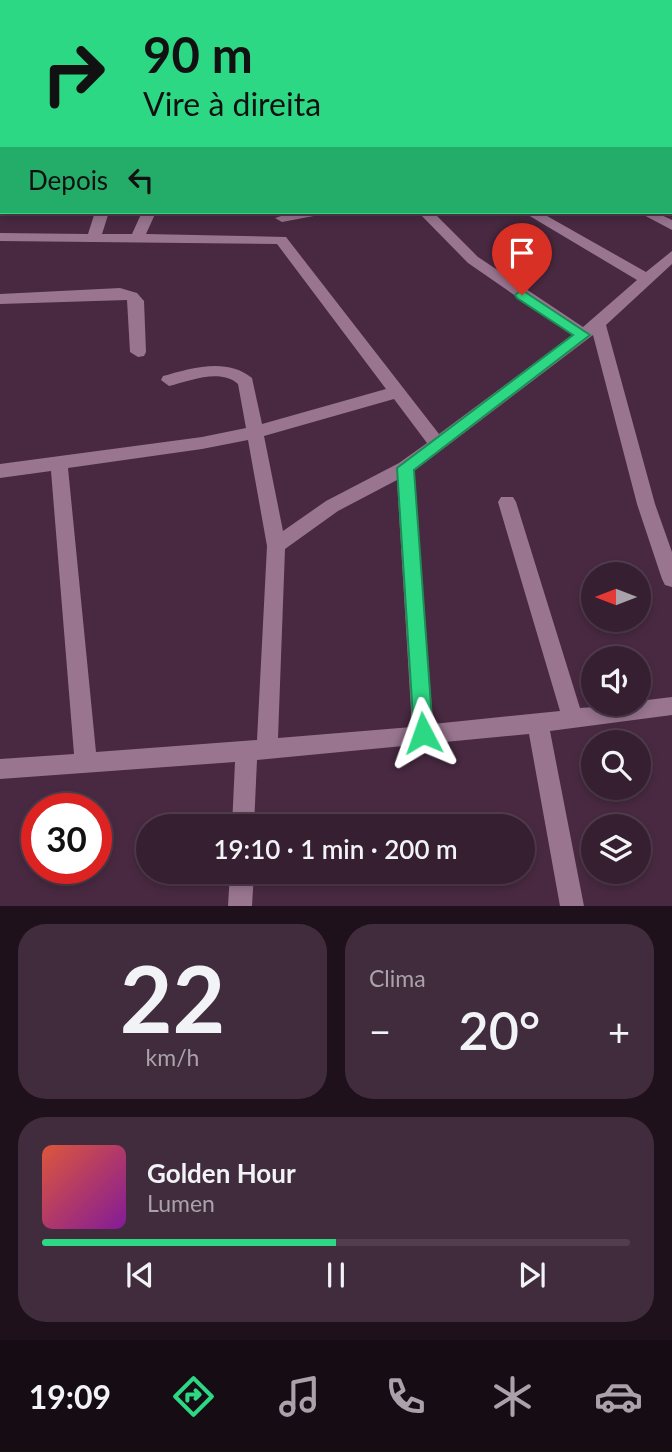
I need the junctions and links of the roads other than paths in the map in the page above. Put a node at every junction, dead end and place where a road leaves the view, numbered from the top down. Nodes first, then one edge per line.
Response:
1 (101, 214) edge
2 (148, 214) edge
3 (427, 214) edge
4 (541, 214) edge
5 (649, 214) edge
6 (281, 215) edge
7 (672, 226) edge
8 (94, 236) junction
9 (0, 237) edge
10 (138, 237) junction
11 (281, 240) junction
12 (672, 257) edge
13 (647, 279) junction
14 (0, 299) edge
15 (598, 324) junction
16 (583, 335) junction
17 (138, 352) dead end
18 (169, 380) dead end
19 (396, 392) junction
20 (256, 432) junction
21 (436, 442) junction
22 (59, 464) junction
23 (405, 468) junction
24 (0, 471) edge
25 (508, 502) dead end
26 (276, 546) junction
27 (672, 579) edge
28 (672, 706) edge
29 (573, 720) junction
30 (538, 723) junction
31 (423, 733) junction
32 (257, 751) junction
33 (86, 763) junction
34 (0, 769) edge
35 (245, 814) edge
36 (241, 884) edge
37 (240, 906) edge
38 (572, 906) edge

1 - 8 street
2 - 10 street
3 - 16 street
4 - 13 street
5 - 7 street
6 - 11 street
8 - 9 street
8 - 10 street
10 - 11 street
11 - 19 street
12 - 13 street
13 - 15 street
14 - 17 street
15 - 16 street
15 - 27 street
16 - 21 street
18 - 20 street
19 - 20 street
19 - 21 street
20 - 22 street
20 - 26 street
21 - 23 street
22 - 24 street
22 - 33 street
23 - 26 street
23 - 31 street
25 - 29 street
26 - 32 street
28 - 29 street
29 - 30 street
30 - 31 street
30 - 38 street
31 - 32 street
32 - 33 street
32 - 35 street
33 - 34 street
36 - 37 street

